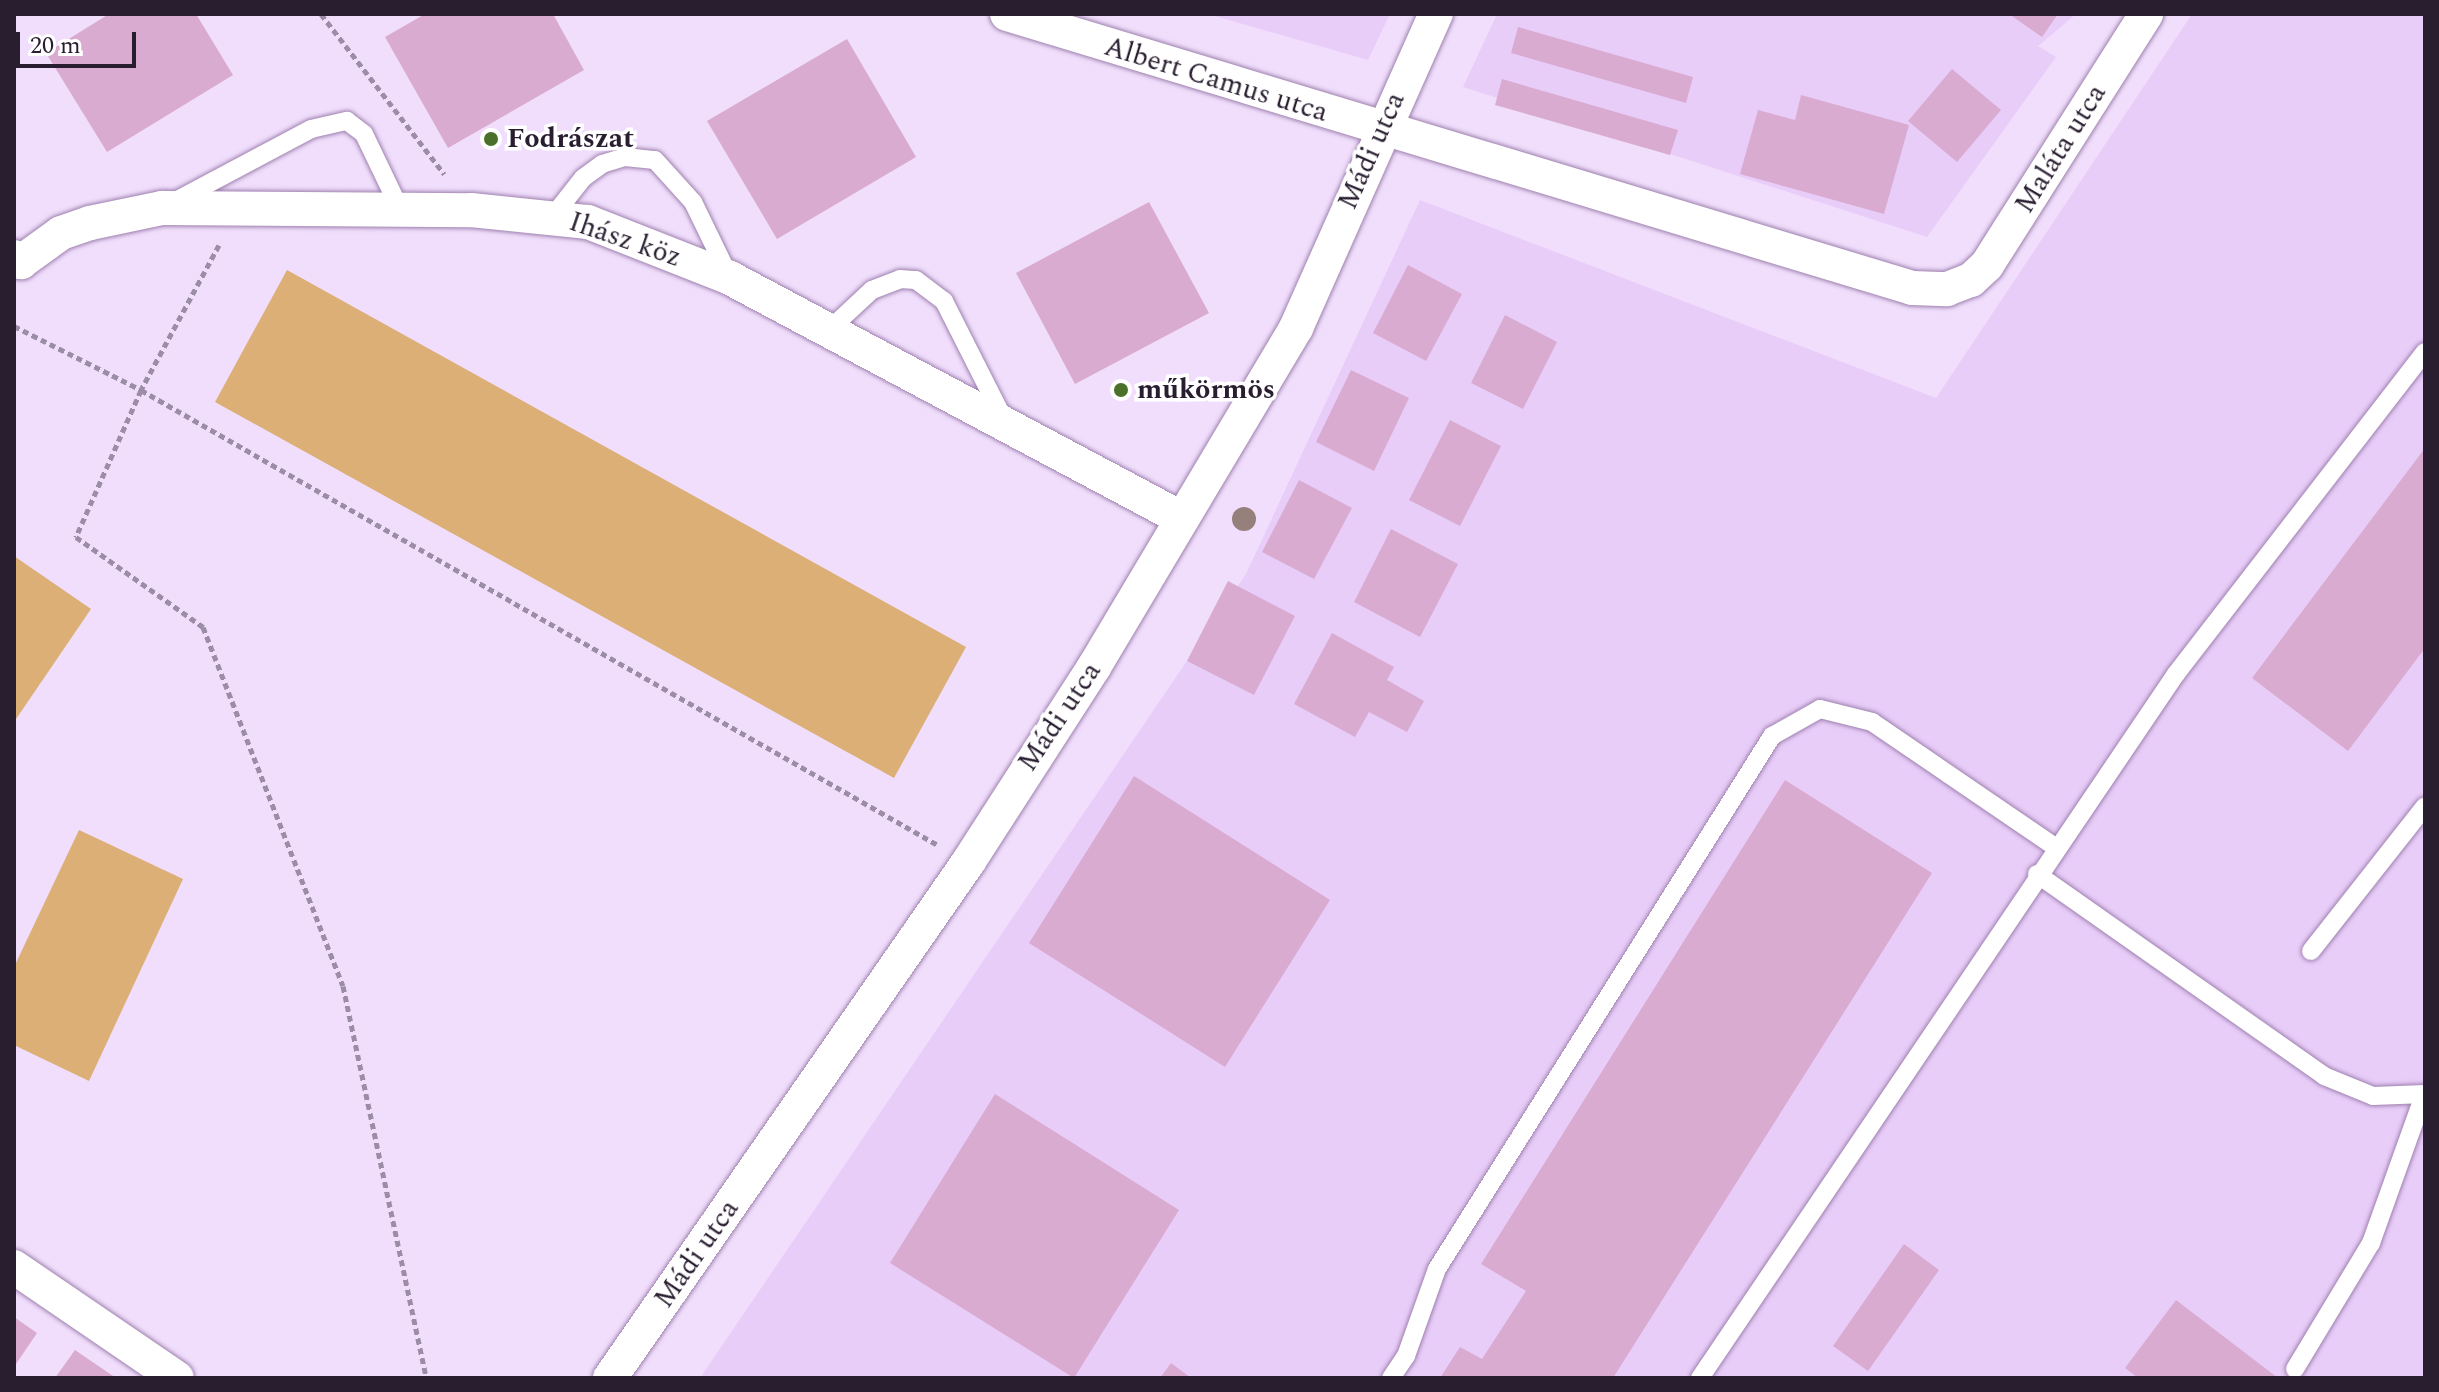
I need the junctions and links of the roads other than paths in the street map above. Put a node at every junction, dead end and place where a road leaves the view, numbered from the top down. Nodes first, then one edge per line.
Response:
1 (1007, 14) edge
2 (1436, 14) edge
3 (2146, 14) edge
4 (1380, 131) junction
5 (162, 208) junction
6 (400, 209) junction
7 (553, 216) junction
8 (16, 264) edge
9 (730, 278) junction
10 (1971, 280) joint
11 (830, 329) junction
12 (2425, 352) edge
13 (1007, 426) junction
14 (1181, 518) junction
15 (2425, 806) edge
16 (2055, 847) junction
17 (2037, 874) junction
18 (2311, 951) dead end
19 (2424, 1094) edge
20 (14, 1267) edge
21 (2295, 1369) dead end
22 (177, 1378) edge
23 (610, 1378) edge
24 (1391, 1378) edge
25 (1700, 1378) edge

1 - 4 street, Albert Camus utca
2 - 4 street, Mádi utca
3 - 10 street, Maláta utca
4 - 10 street, Albert Camus utca
4 - 14 street, Mádi utca
5 - 6 street, Ihász köz
5 - 6 lane
5 - 8 street, Ihász köz
6 - 7 street, Ihász köz
7 - 9 street, Ihász köz
7 - 9 lane
9 - 11 street, Ihász köz
11 - 13 street, Ihász köz
11 - 13 lane
12 - 16 lane
13 - 14 street, Ihász köz
14 - 23 street, Mádi utca
15 - 18 lane
16 - 17 lane
16 - 24 lane
17 - 19 lane
17 - 25 lane
19 - 21 lane
20 - 22 street

